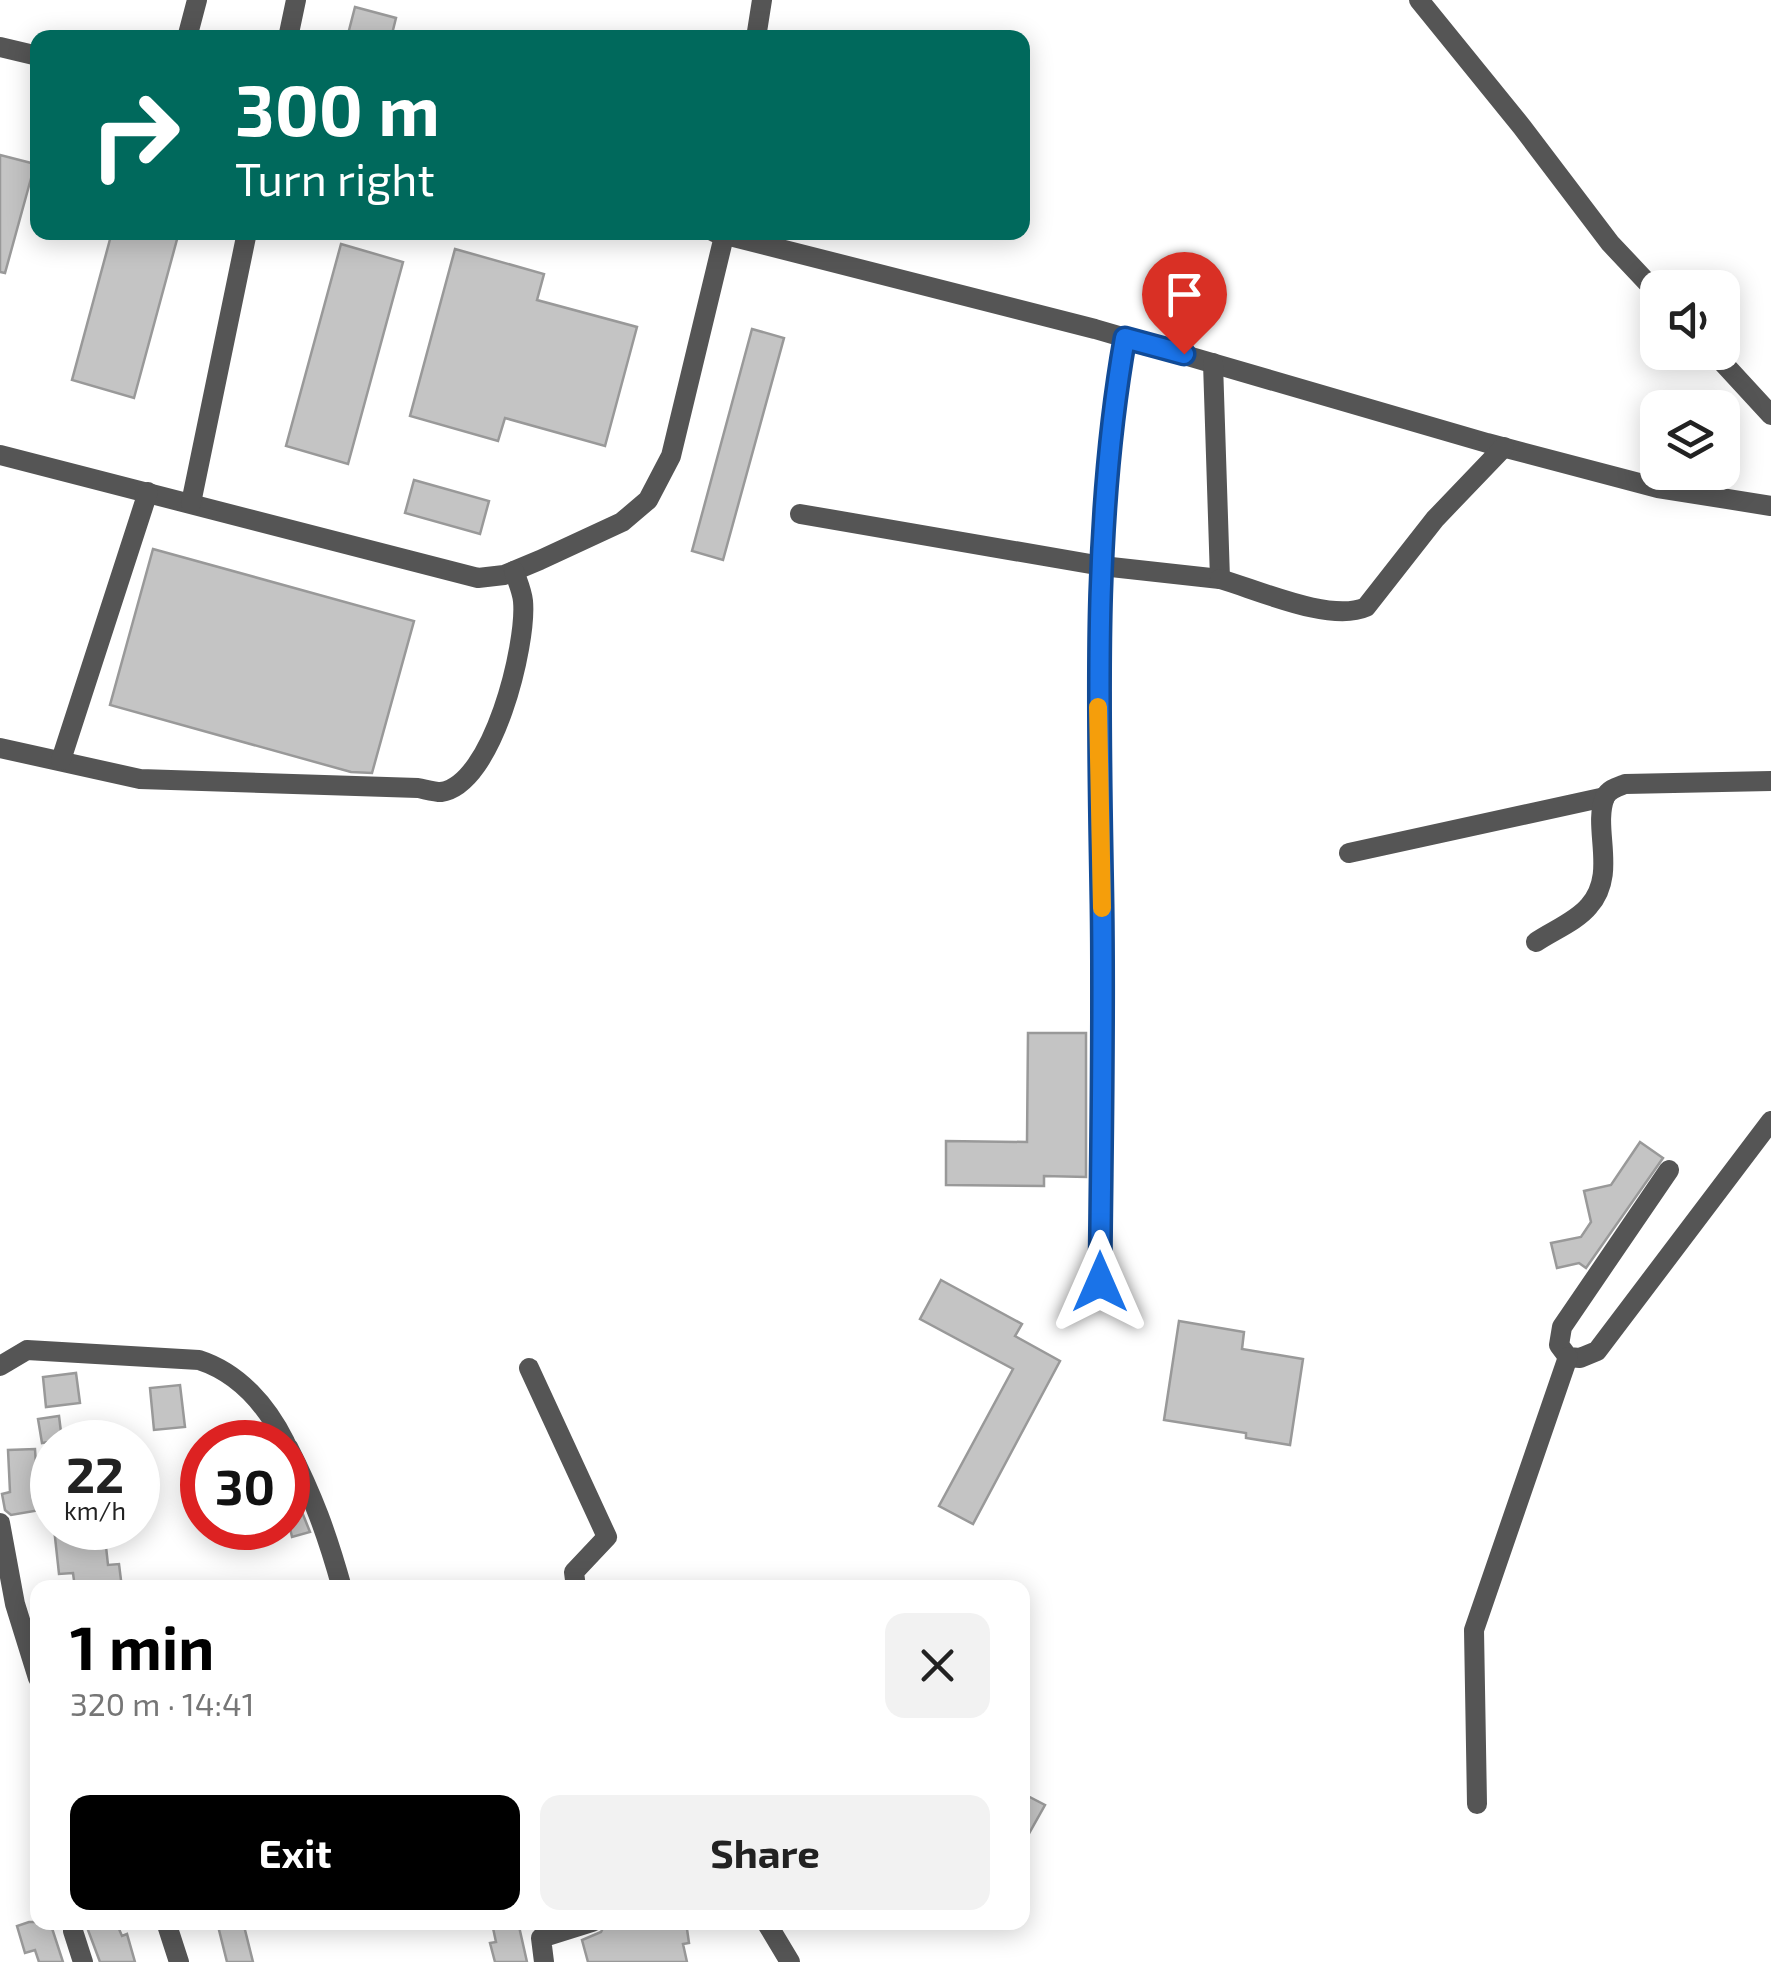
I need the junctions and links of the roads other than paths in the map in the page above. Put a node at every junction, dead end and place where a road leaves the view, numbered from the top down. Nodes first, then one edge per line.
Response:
1 (197, 0) edge
2 (296, 0) edge
3 (762, 0) edge
4 (1419, 0) edge
5 (190, 30) edge
6 (290, 30) edge
7 (757, 30) edge
8 (0, 46) edge
9 (30, 54) edge
10 (245, 240) edge
11 (720, 240) edge
12 (744, 240) edge
13 (1640, 275) edge
14 (1125, 338) junction
15 (1213, 363) junction
16 (1730, 370) edge
17 (1771, 415) edge
18 (1504, 447) junction
19 (0, 455) edge
20 (148, 492) junction
21 (191, 503) junction
22 (1771, 506) edge
23 (800, 514) dead end
24 (1102, 566) junction
25 (514, 570) junction
26 (1220, 579) junction
27 (0, 748) edge
28 (62, 760) junction
29 (1771, 782) edge
30 (1605, 798) junction
31 (1349, 853) dead end
32 (1536, 942) dead end
33 (1771, 1121) edge
34 (1669, 1170) dead end
35 (1100, 1282) dead end
36 (1568, 1357) junction
37 (3, 1360) edge
38 (529, 1368) dead end
39 (275, 1420) edge
40 (310, 1489) edge
41 (0, 1522) edge
42 (340, 1580) edge
43 (575, 1580) edge
44 (30, 1652) edge
45 (1476, 1804) dead end
46 (169, 1930) edge
47 (567, 1930) edge
48 (771, 1930) edge
49 (74, 1931) dead end
50 (83, 1962) edge
51 (179, 1962) edge
52 (544, 1962) edge
53 (790, 1962) edge

1 - 5 street
2 - 6 street
3 - 7 street
4 - 13 street
8 - 9 street
10 - 21 street
11 - 25 street
12 - 14 street
14 - 15 street
14 - 24 street
15 - 18 street
15 - 26 street
16 - 17 street
18 - 22 street
18 - 26 street
19 - 20 street
20 - 21 street
20 - 28 street
21 - 25 street
23 - 24 street
24 - 26 street
24 - 35 street
25 - 28 street
27 - 28 street
29 - 30 street
30 - 31 street
30 - 32 street
33 - 36 street
34 - 36 street
36 - 45 street
37 - 39 street
38 - 43 street
40 - 42 street
41 - 44 street
46 - 51 street
47 - 52 street
48 - 53 street
49 - 50 street

